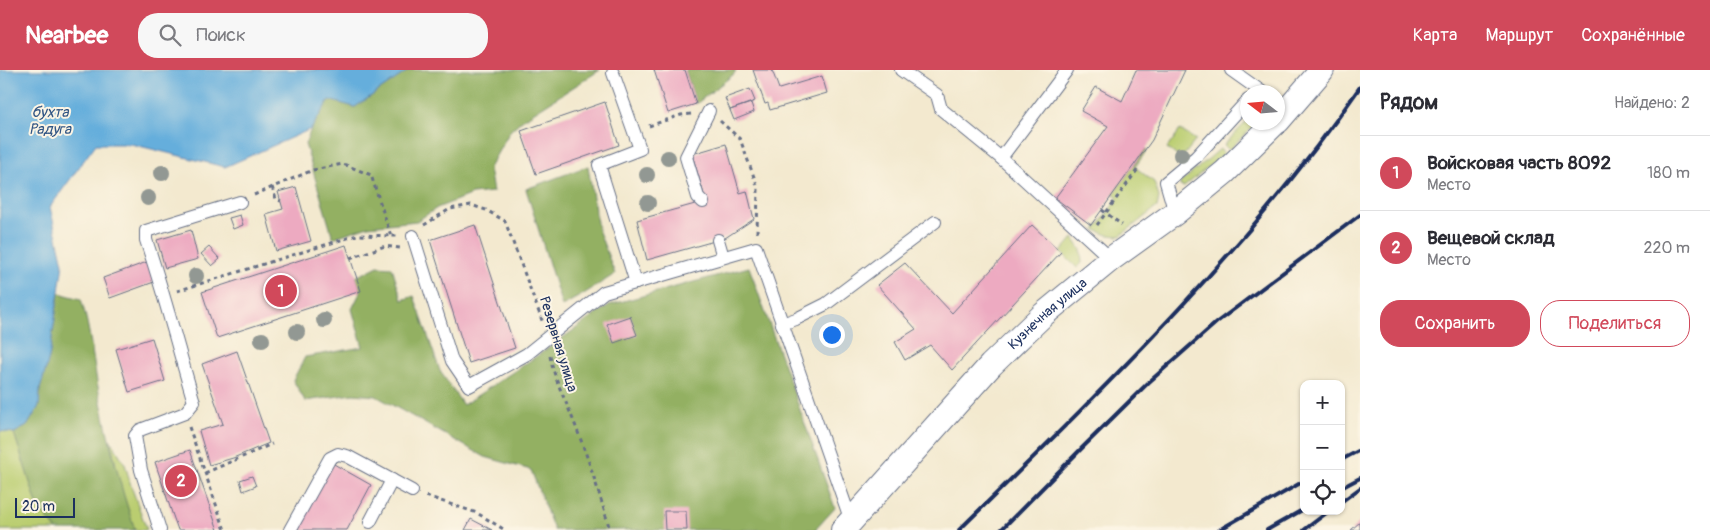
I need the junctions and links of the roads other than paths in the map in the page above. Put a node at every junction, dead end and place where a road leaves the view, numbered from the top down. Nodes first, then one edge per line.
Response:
1 (902, 70) edge
2 (1067, 70) edge
3 (1231, 70) edge
4 (1322, 70) edge
5 (613, 73) dead end
6 (1250, 85) edge
7 (1240, 109) edge
8 (1285, 109) edge
9 (709, 111) road end
10 (1265, 130) edge
11 (1001, 158) junction
12 (240, 202) road end
13 (703, 202) dead end
14 (1175, 213) junction
15 (936, 222) dead end
16 (413, 236) road end
17 (718, 240) dead end
18 (723, 258) junction
19 (1111, 260) junction
20 (636, 283) junction
21 (782, 324) junction
22 (392, 480) junction
23 (412, 491) road end
24 (370, 522) dead end
25 (847, 526) edge
26 (160, 530) edge
27 (290, 530) edge

1 - 11 lane
2 - 11 lane
3 - 6 lane
4 - 8 street, Кузнечная улица
5 - 20 lane
7 - 14 lane
9 - 13 lane
10 - 14 street, Кузнечная улица
11 - 19 lane
12 - 26 lane
14 - 19 street, Кузнечная улица
15 - 21 lane
16 - 20 lane
17 - 18 lane
18 - 20 lane
18 - 21 lane
19 - 25 street, Кузнечная улица
21 - 25 lane
22 - 23 lane
22 - 24 lane
22 - 27 lane

